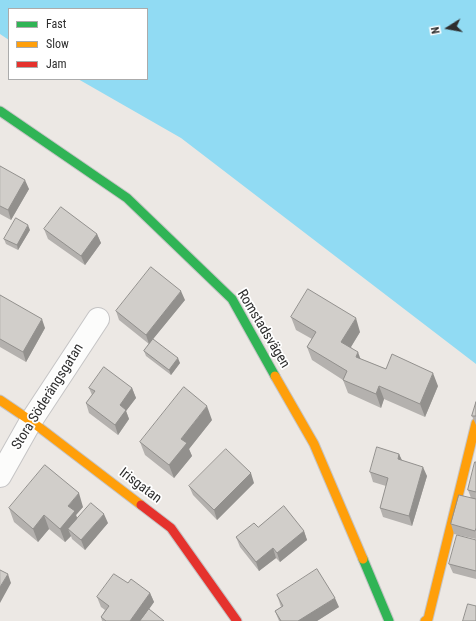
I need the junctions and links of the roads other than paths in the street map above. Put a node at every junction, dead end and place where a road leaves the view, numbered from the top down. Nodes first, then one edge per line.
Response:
1 (0, 111) edge
2 (98, 319) dead end
3 (0, 400) edge
4 (31, 421) junction
5 (476, 423) edge
6 (0, 476) edge
7 (237, 621) edge
8 (389, 621) edge
9 (425, 621) edge

1 - 8 street, Romstadsvägen
2 - 4 street, Stora Söderängsgatan
3 - 4 street, Irisgatan
4 - 6 street, Stora Söderängsgatan
4 - 7 street, Irisgatan
5 - 9 street

